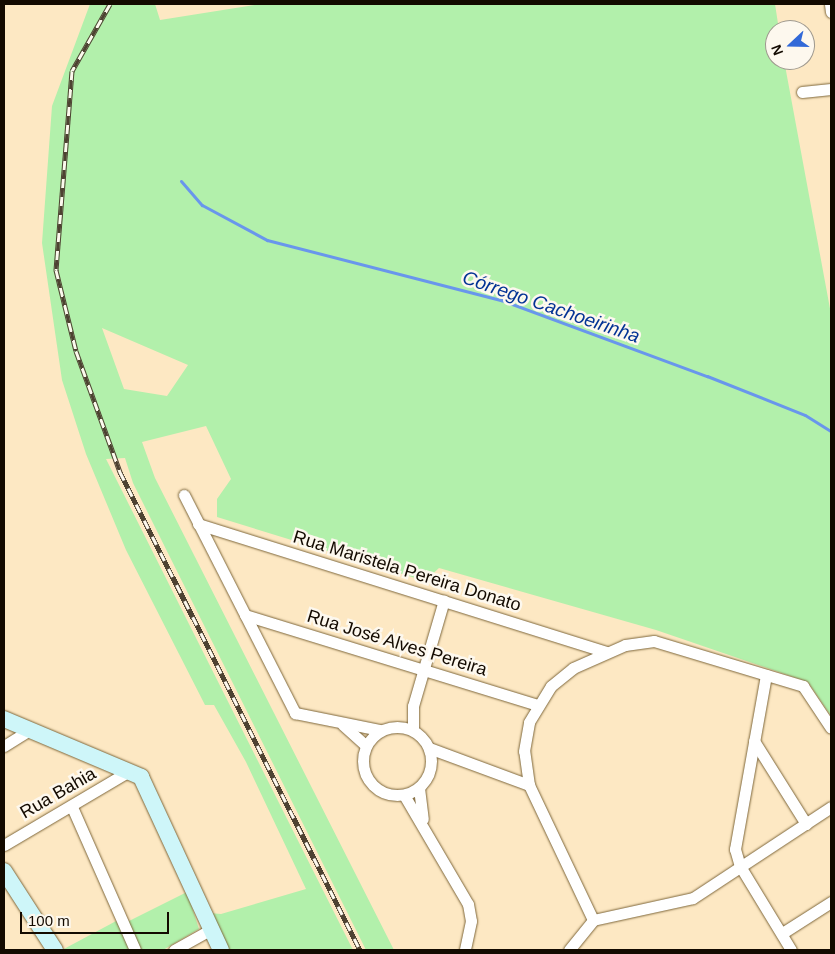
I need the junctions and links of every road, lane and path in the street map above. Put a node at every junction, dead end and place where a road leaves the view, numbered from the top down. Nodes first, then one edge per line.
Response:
1 (830, 4) edge
2 (831, 12) edge
3 (831, 89) edge
4 (802, 92) dead end
5 (184, 495) dead end
6 (198, 524) junction
7 (444, 600) junction
8 (245, 615) junction
9 (606, 652) junction
10 (424, 670) junction
11 (766, 675) junction
12 (538, 705) junction
13 (413, 706) junction
14 (4, 719) edge
15 (343, 725) junction
16 (397, 726) junction
17 (831, 728) edge
18 (30, 730) junction
19 (380, 730) junction
20 (413, 730) junction
21 (754, 741) junction
22 (4, 746) edge
23 (366, 746) junction
24 (429, 748) junction
25 (454, 760) junction
26 (431, 766) junction
27 (129, 771) junction
28 (529, 785) junction
29 (419, 788) junction
30 (404, 795) junction
31 (72, 807) junction
32 (831, 807) edge
33 (423, 820) junction
34 (806, 824) junction
35 (4, 845) edge
36 (740, 866) junction
37 (4, 870) edge
38 (831, 902) edge
39 (593, 920) junction
40 (210, 930) junction
41 (784, 932) junction
42 (55, 950) edge
43 (135, 950) edge
44 (174, 950) edge
45 (221, 950) edge
46 (465, 950) edge
47 (569, 950) edge
48 (791, 950) edge

1 - 2 street
3 - 4 street
5 - 6 street
6 - 7 street, Rua Maristela Pereira Donato
6 - 8 street
7 - 9 street, Rua Maristela Pereira Donato
7 - 10 street
8 - 10 street, Rua José Alves Pereira
8 - 15 street
9 - 11 street
9 - 12 street
10 - 12 street, Rua José Alves Pereira
10 - 13 street
11 - 17 street
11 - 21 street
12 - 28 street
13 - 16 street
13 - 20 street
14 - 18 street
15 - 19 street
15 - 23 street
16 - 19 street
16 - 20 street
18 - 22 street
18 - 27 street
19 - 23 street
20 - 24 street
21 - 34 street
21 - 36 street
23 - 30 street
24 - 25 street
24 - 26 street
25 - 26 street
25 - 28 street
26 - 29 street
27 - 31 street, Rua Bahia
27 - 40 street
28 - 39 street
29 - 30 street
29 - 33 street
30 - 33 street
31 - 35 street, Rua Bahia
31 - 43 street
32 - 34 street
33 - 46 street
34 - 36 street
36 - 39 street
36 - 41 street
37 - 42 street
38 - 41 street
39 - 47 street
40 - 44 street
40 - 45 street
41 - 48 street

